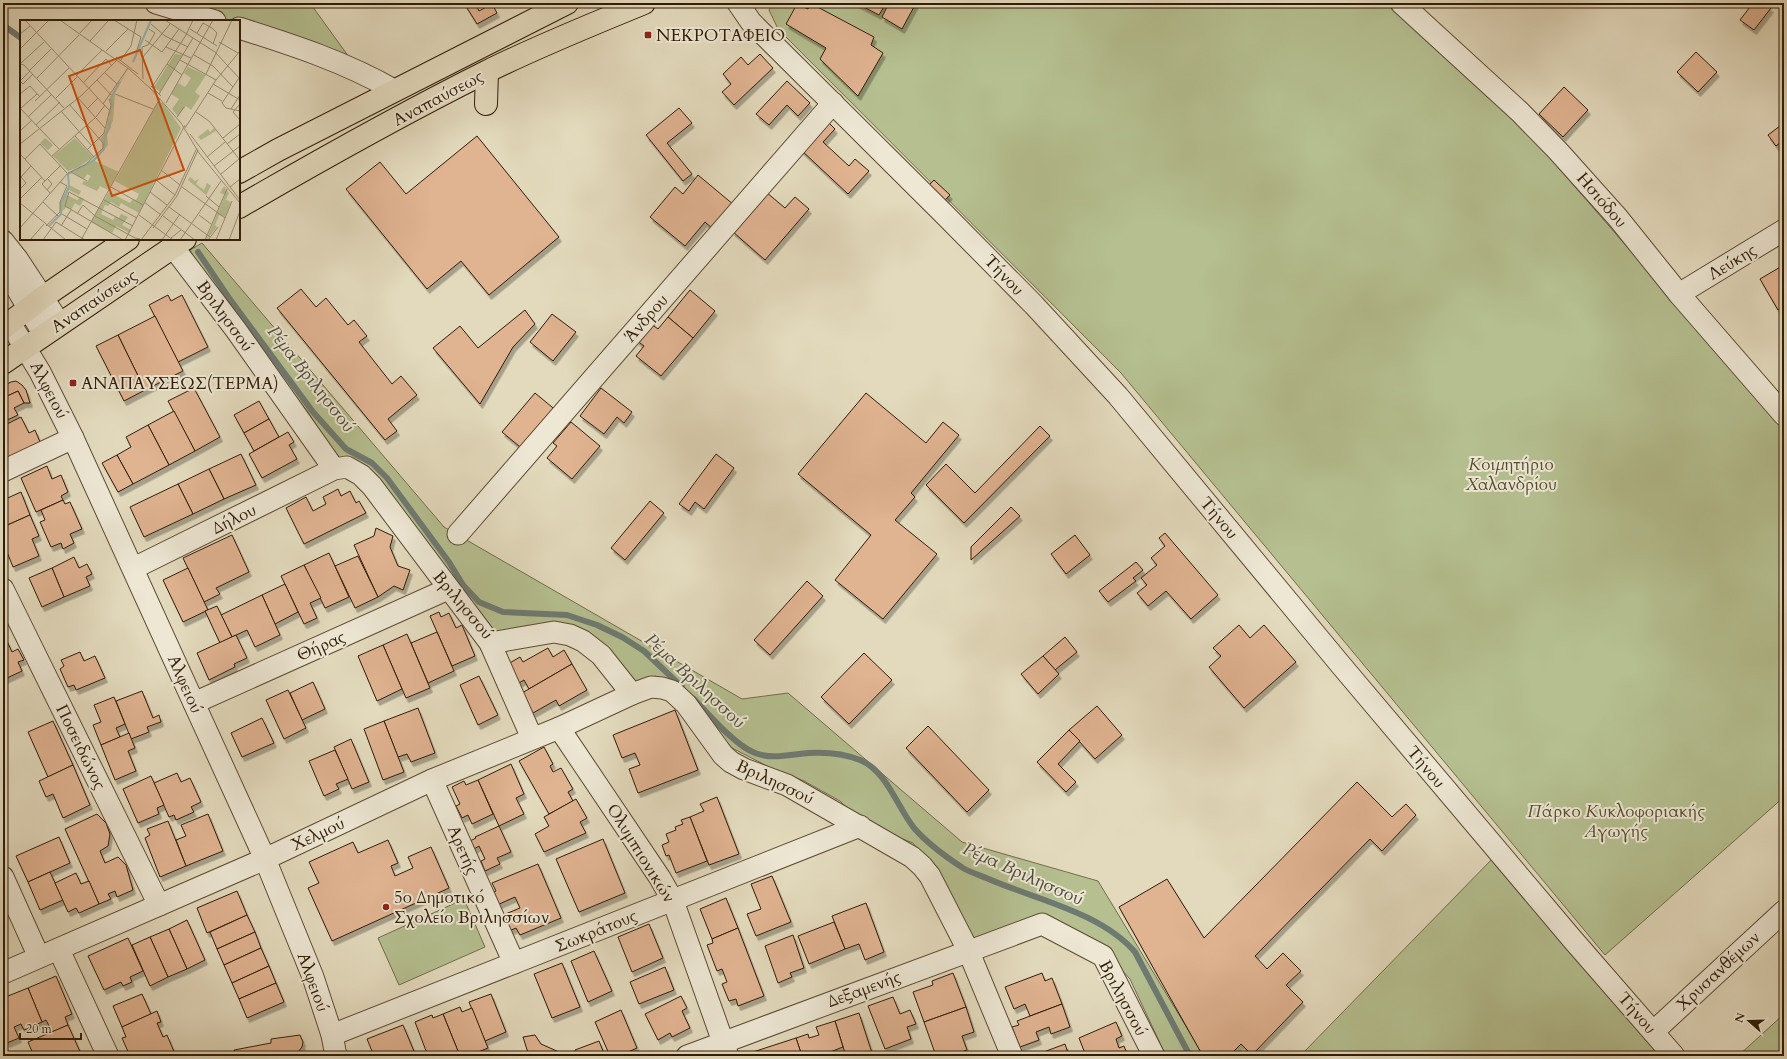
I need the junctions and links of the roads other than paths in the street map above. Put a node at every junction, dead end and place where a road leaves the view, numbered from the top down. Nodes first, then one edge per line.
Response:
1 (156, 3) edge
2 (567, 3) edge
3 (644, 3) edge
4 (738, 3) edge
5 (1401, 3) edge
6 (543, 8) edge
7 (212, 20) edge
8 (240, 28) edge
9 (487, 72) junction
10 (394, 90) junction
11 (833, 103) junction
12 (486, 104) dead end
13 (240, 171) edge
14 (240, 207) edge
15 (1784, 230) edge
16 (127, 240) edge
17 (3, 241) edge
18 (179, 243) edge
19 (3, 260) edge
20 (1679, 294) junction
21 (35, 304) junction
22 (6, 325) edge
23 (52, 330) junction
24 (26, 348) junction
25 (3, 363) edge
26 (1782, 408) edge
27 (73, 438) junction
28 (334, 469) junction
29 (3, 471) edge
30 (458, 534) dead end
31 (134, 568) junction
32 (3, 589) edge
33 (448, 589) junction
34 (490, 643) junction
35 (632, 694) junction
36 (194, 703) junction
37 (559, 728) junction
38 (532, 738) junction
39 (432, 780) junction
40 (860, 826) junction
41 (265, 859) junction
42 (3, 877) edge
43 (673, 901) junction
44 (159, 905) junction
45 (1784, 911) edge
46 (1042, 924) joint
47 (59, 950) junction
48 (968, 950) junction
49 (39, 957) junction
50 (514, 964) junction
51 (3, 973) edge
52 (1653, 1032) junction
53 (332, 1036) junction
54 (725, 1049) edge
55 (108, 1056) edge
56 (336, 1056) edge
57 (687, 1056) edge
58 (1012, 1056) edge
59 (1154, 1056) edge
60 (1674, 1056) edge

1 - 7 street
2 - 6 main road, Αναπαύσεως
3 - 9 main road, Αναπαύσεως
4 - 11 street, Τήνου
5 - 20 street, Ησιόδου
6 - 10 main road, Αναπαύσεως
8 - 10 street
9 - 12 main road
9 - 14 main road, Αναπαύσεως
10 - 13 main road, Αναπαύσεως
11 - 30 street, Άνδρου
11 - 52 street, Τήνου
15 - 20 street, Λεύκης
16 - 21 main road, Αναπαύσεως
17 - 21 street, Αλφειού
18 - 23 main road, Αναπαύσεως
18 - 28 street, Βριλησσού
19 - 21 street, Αλφειού
20 - 26 street, Ησιόδου
21 - 22 main road, Αναπαύσεως
21 - 23 street, Αλφειού
22 - 24 street, Αλφειού
23 - 24 main road, Αναπαύσεως
24 - 25 main road, Αναπαύσεως
24 - 27 street, Αλφειού
27 - 29 street
27 - 31 street, Αλφειού
28 - 31 street, Δήλου
28 - 33 street, Βριλησσού
31 - 36 street, Αλφειού
32 - 44 street, Ποσειδώνος
33 - 34 street, Βριλησσού
33 - 36 street, Θήρας
34 - 35 street, Βριλησσού
34 - 38 street
35 - 37 street, Χελμού
35 - 40 street, Βριλησσού
36 - 41 street, Αλφειού
37 - 38 street, Χελμού
37 - 43 street, Ολυμπιονικών
38 - 39 street, Χελμού
39 - 41 street, Χελμού
39 - 50 street, Αρετής
40 - 43 street, Σωκράτους
40 - 48 street, Βριλησσού
41 - 44 street, Χελμού
41 - 53 street, Αλφειού
42 - 49 street
43 - 50 street, Σωκράτους
43 - 54 street, Ολυμπιονικών
44 - 47 street, Χελμού
45 - 52 street, Χρυσανθέμων
46 - 48 street, Δεξαμενής
46 - 59 street, Βριλησσού
47 - 49 street, Χελμού
47 - 55 street
48 - 54 street, Δεξαμενής
48 - 58 street, Βριλησσού
49 - 51 street, Χελμού
50 - 53 street, Σωκράτους
52 - 60 street, Τήνου
53 - 56 street, Αλφειού
54 - 57 street, Δεξαμενής

